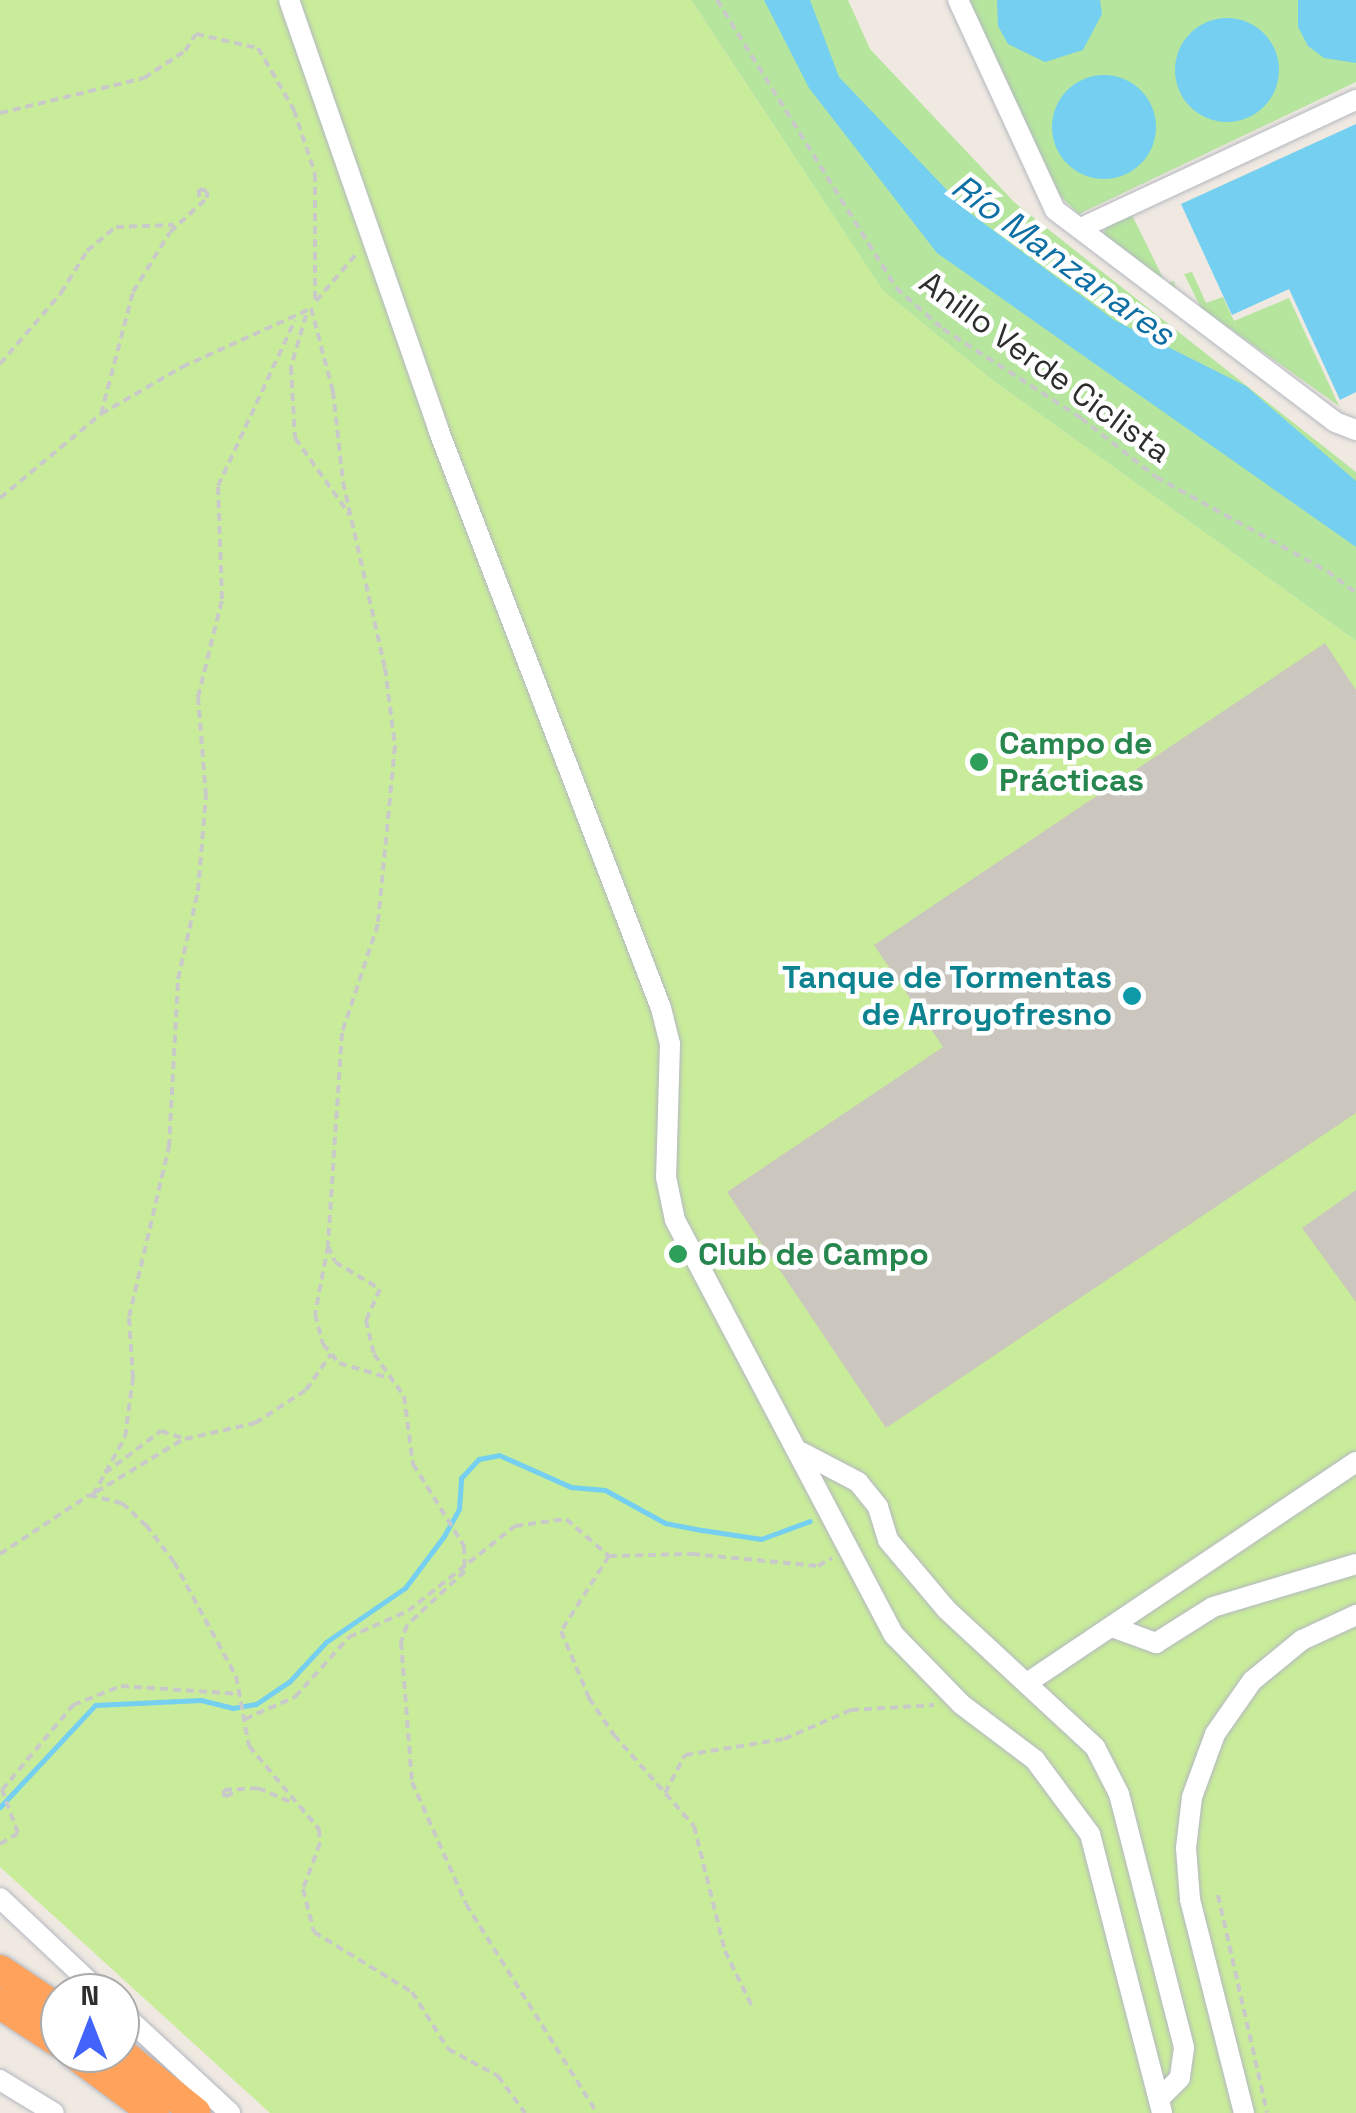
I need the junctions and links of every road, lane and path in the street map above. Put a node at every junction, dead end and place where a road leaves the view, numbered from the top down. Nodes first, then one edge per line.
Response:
1 (290, 0) edge
2 (717, 0) edge
3 (958, 0) edge
4 (1356, 100) edge
5 (0, 113) edge
6 (200, 200) dead end
7 (177, 224) junction
8 (1081, 228) junction
9 (371, 246) junction
10 (313, 305) junction
11 (306, 315) junction
12 (295, 320) junction
13 (0, 364) edge
14 (101, 414) junction
15 (1356, 430) edge
16 (0, 498) edge
17 (352, 516) junction
18 (1356, 593) edge
19 (328, 1246) junction
20 (331, 1354) junction
21 (386, 1377) junction
22 (185, 1438) junction
23 (799, 1451) junction
24 (1356, 1462) edge
25 (101, 1476) junction
26 (92, 1494) junction
27 (844, 1550) junction
28 (0, 1554) edge
29 (609, 1556) junction
30 (1356, 1564) edge
31 (465, 1565) junction
32 (1356, 1615) edge
33 (1115, 1628) junction
34 (1027, 1683) junction
35 (241, 1694) junction
36 (961, 1704) junction
37 (244, 1720) junction
38 (233, 1793) dead end
39 (664, 1793) junction
40 (0, 1799) edge
41 (295, 1803) junction
42 (0, 1844) edge
43 (1218, 1894) dead end
44 (0, 1898) edge
45 (0, 1970) edge
46 (80, 1973) edge
47 (40, 1997) edge
48 (0, 2004) edge
49 (752, 2006) dead end
50 (40, 2030) edge
51 (140, 2030) edge
52 (140, 2068) edge
53 (101, 2073) edge
54 (0, 2080) edge
55 (1161, 2106) edge
56 (54, 2113) edge
57 (154, 2113) edge
58 (196, 2113) edge
59 (230, 2113) edge
60 (526, 2113) edge
61 (597, 2113) edge
62 (1244, 2113) edge
63 (1267, 2113) edge

1 - 9 lane
2 - 18 path, Anillo Verde Ciclista
3 - 8 lane
4 - 8 lane
5 - 10 path
6 - 7 path
7 - 13 path
7 - 14 path
8 - 15 lane
9 - 10 path
9 - 23 lane
10 - 11 path
10 - 17 path
11 - 12 path
11 - 17 path
12 - 14 path
12 - 25 path
14 - 16 path
17 - 19 path
19 - 20 path
19 - 21 path
20 - 21 path
20 - 22 path
21 - 31 path
22 - 25 path
22 - 26 path
23 - 27 lane
23 - 34 lane
24 - 33 lane
25 - 26 path
26 - 28 path
26 - 35 path
27 - 29 path
27 - 36 lane
29 - 31 path
29 - 39 path
30 - 33 lane
31 - 37 path
31 - 61 path
32 - 62 lane
33 - 34 lane
34 - 55 lane
35 - 37 path
35 - 40 path
36 - 39 path
36 - 55 lane
37 - 41 path
38 - 41 path
39 - 49 path
40 - 42 path
41 - 60 path
43 - 63 path
44 - 46 lane
45 - 47 highway
48 - 50 highway
51 - 59 lane
52 - 58 highway
53 - 57 highway
54 - 56 lane

